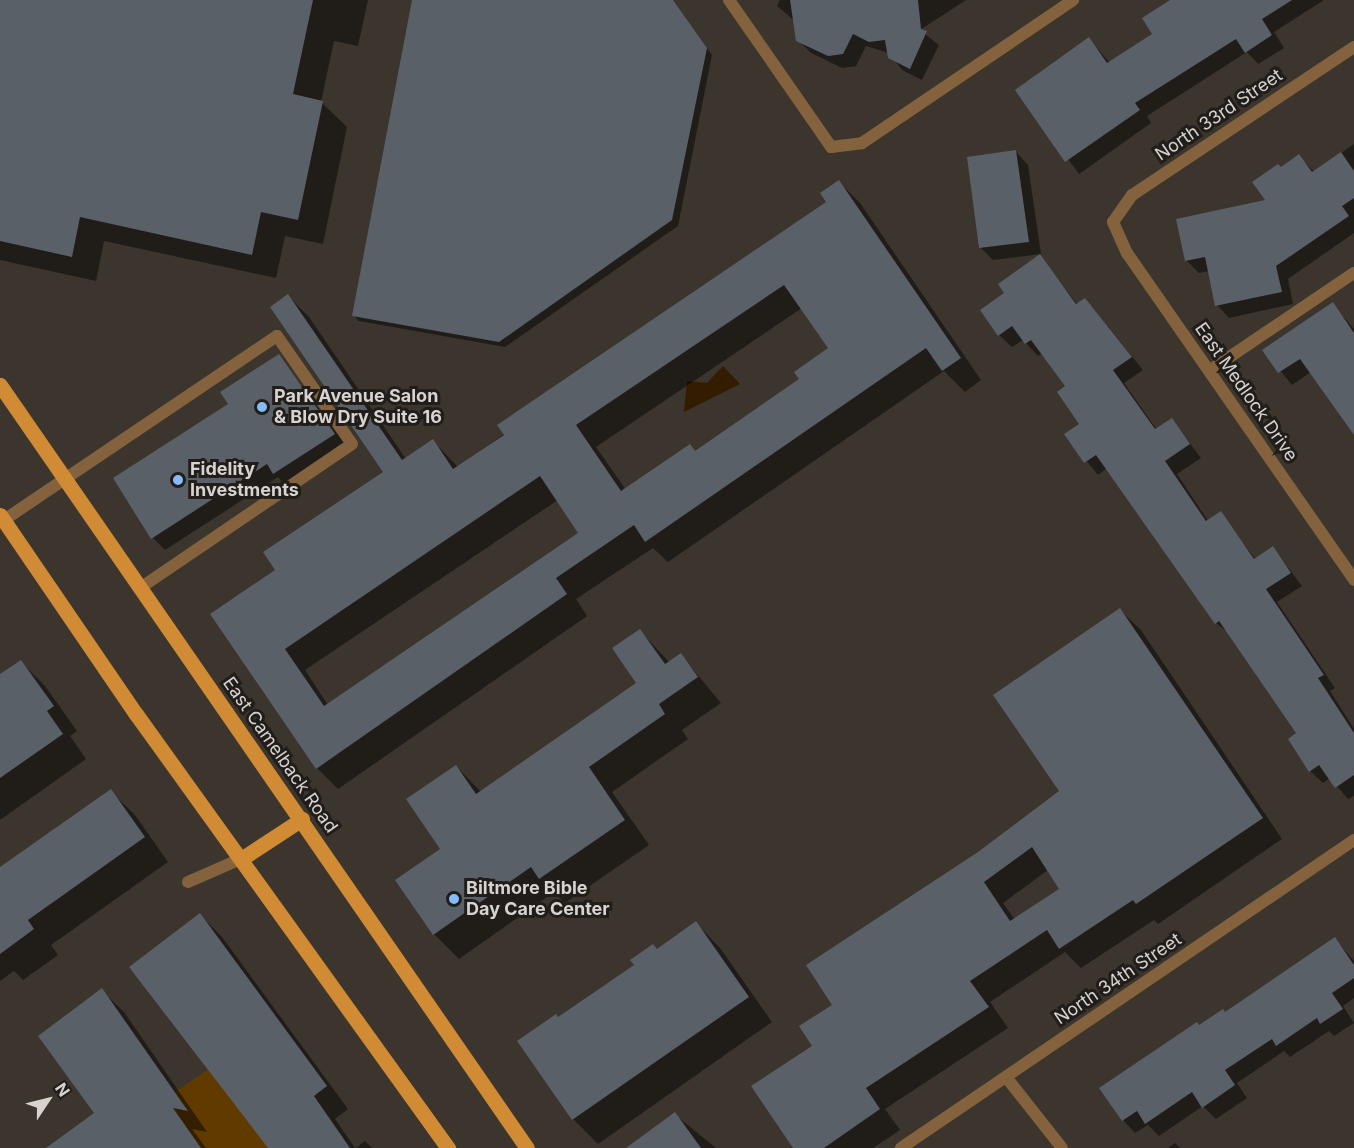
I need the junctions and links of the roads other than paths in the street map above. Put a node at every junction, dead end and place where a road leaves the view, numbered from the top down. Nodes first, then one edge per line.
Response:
1 (729, 0) edge
2 (1073, 0) edge
3 (1354, 47) edge
4 (1113, 222) joint
5 (1354, 273) edge
6 (1209, 372) junction
7 (0, 385) edge
8 (64, 477) junction
9 (2, 517) edge
10 (1354, 580) edge
11 (141, 588) junction
12 (302, 819) junction
13 (1354, 840) edge
14 (241, 859) junction
15 (188, 882) dead end
16 (1006, 1077) junction
17 (448, 1148) edge
18 (526, 1148) edge
19 (901, 1148) edge
20 (1062, 1148) edge

1 - 2 street
3 - 4 street, North 33rd Street
4 - 6 street, East Medlock Drive
5 - 6 street
6 - 10 street, East Medlock Drive
7 - 8 main road, East Camelback Road
8 - 9 street
8 - 11 main road, East Camelback Road
8 - 11 street
9 - 14 main road
11 - 12 main road, East Camelback Road
12 - 14 main road
12 - 18 main road, East Camelback Road
13 - 16 street, North 34th Street
14 - 15 street
14 - 17 main road
16 - 19 street, North 34th Street
16 - 20 street

